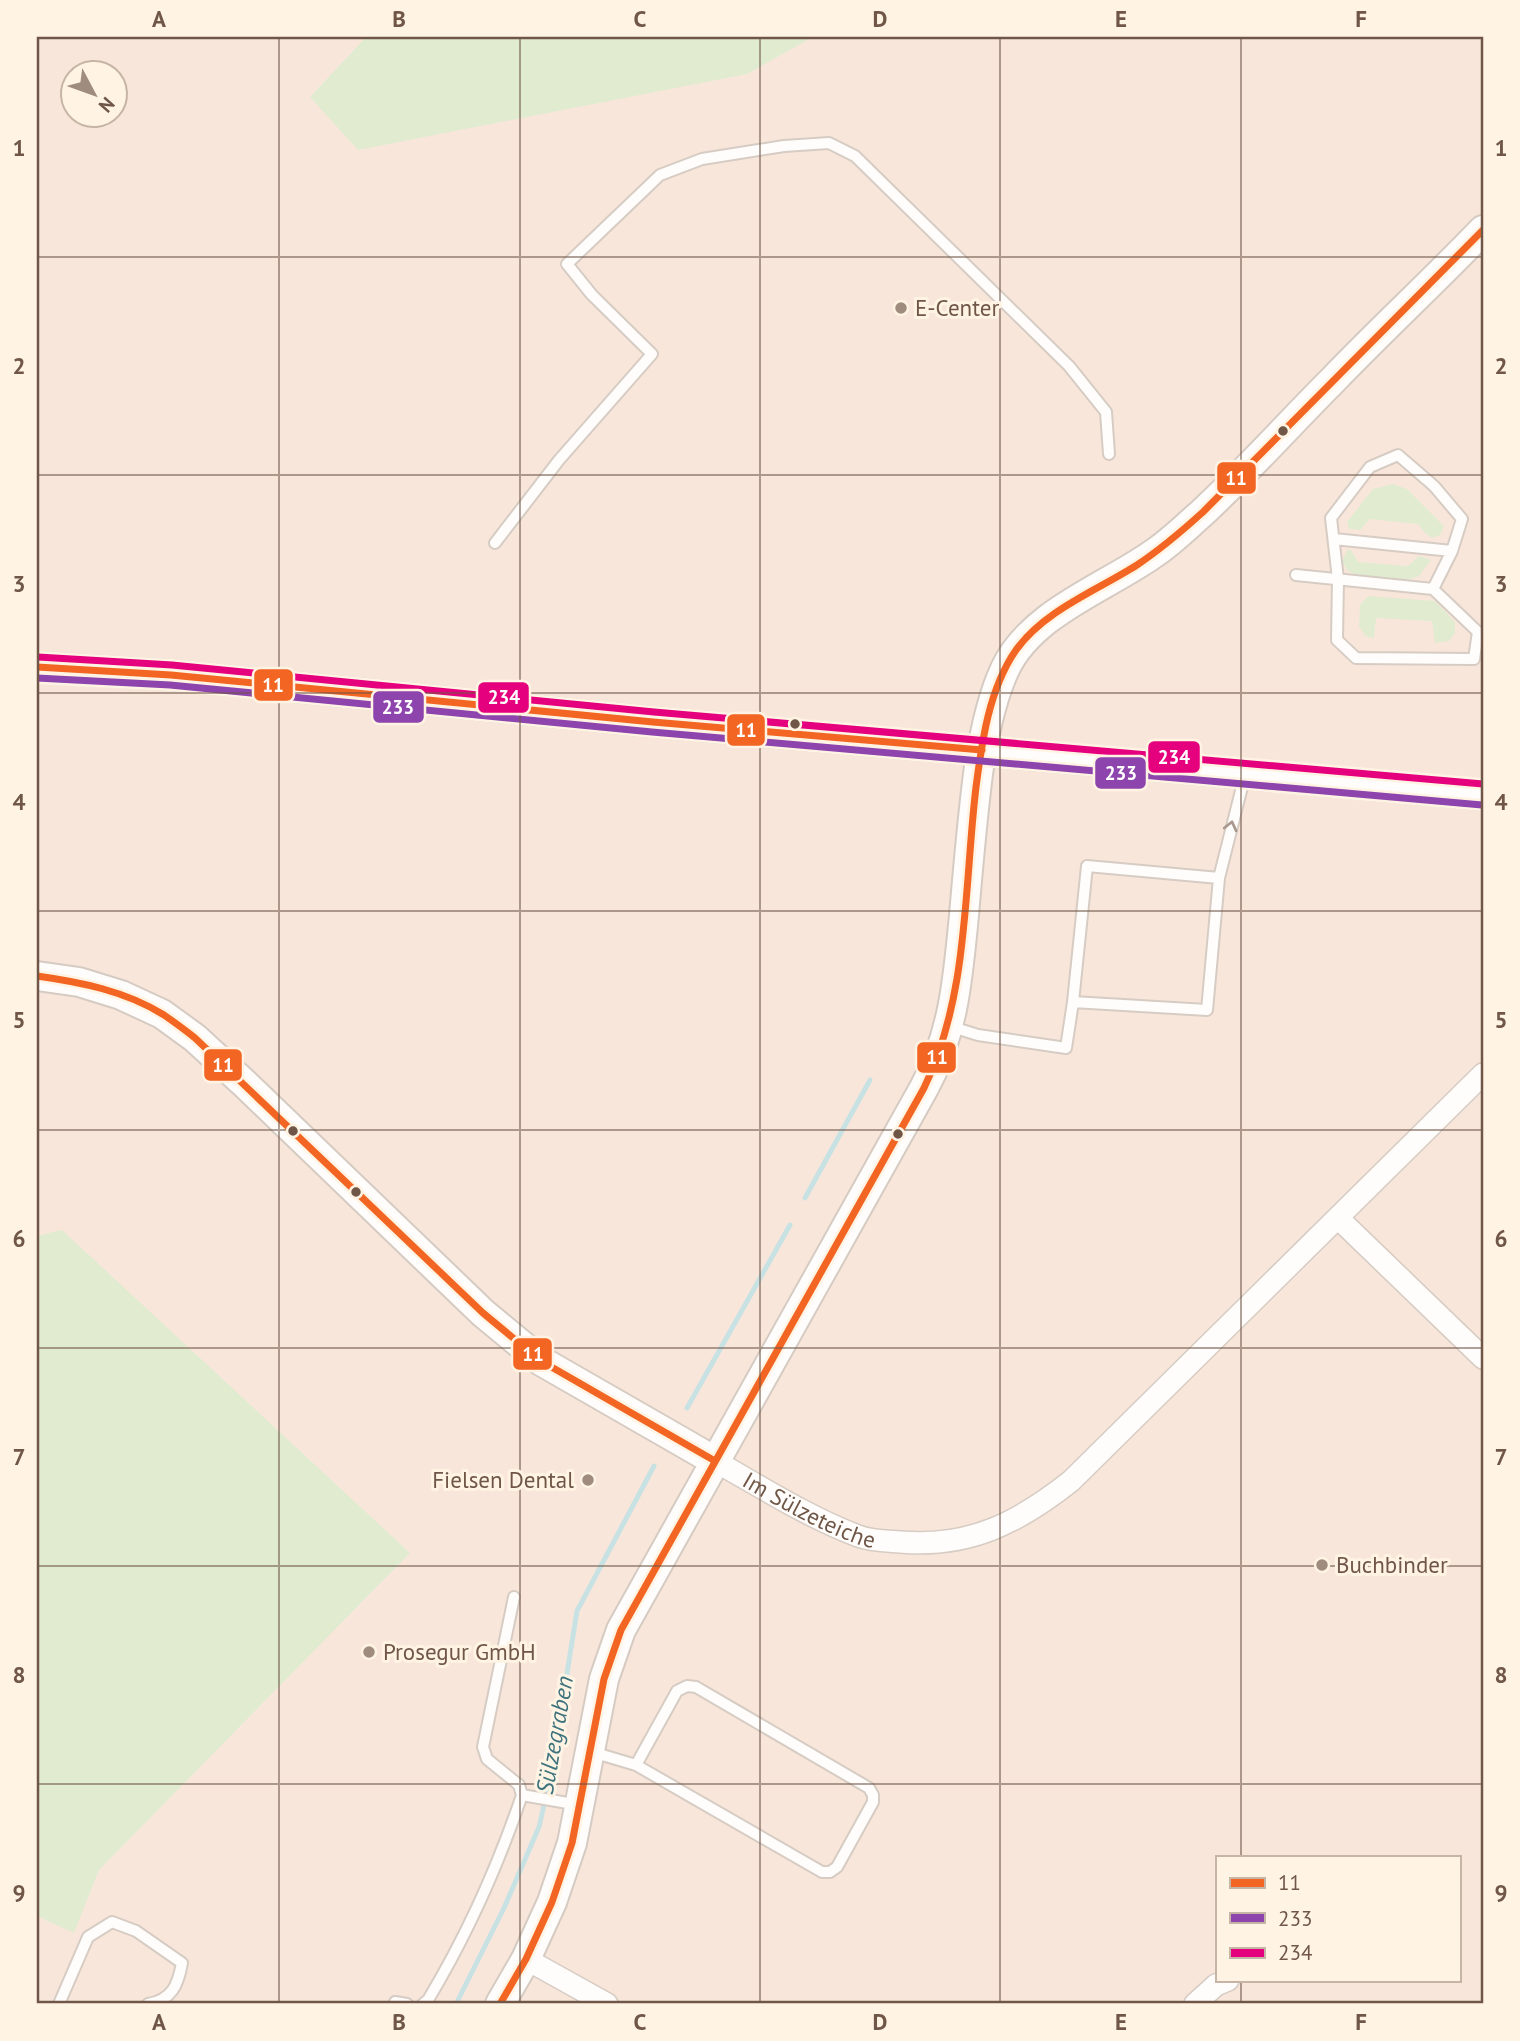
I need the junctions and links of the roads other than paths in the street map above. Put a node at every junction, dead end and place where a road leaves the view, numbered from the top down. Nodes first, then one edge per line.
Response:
1 (1483, 230) edge
2 (1109, 454) dead end
3 (1334, 539) junction
4 (495, 543) dead end
5 (1452, 551) junction
6 (1296, 575) dead end
7 (1338, 579) junction
8 (1433, 589) junction
9 (37, 667) edge
10 (982, 750) junction
11 (1245, 774) junction
12 (1483, 795) edge
13 (1219, 878) junction
14 (37, 976) edge
15 (1073, 1002) junction
16 (949, 1026) junction
17 (1483, 1074) edge
18 (1338, 1218) junction
19 (1483, 1358) edge
20 (715, 1461) junction
21 (513, 1597) dead end
22 (590, 1752) junction
23 (636, 1765) junction
24 (527, 1796) junction
25 (567, 1803) junction
26 (526, 1959) junction
27 (1223, 1982) edge
28 (395, 2002) dead end
29 (59, 2004) edge
30 (148, 2004) edge
31 (407, 2004) edge
32 (424, 2004) edge
33 (500, 2004) edge
34 (607, 2004) edge
35 (1195, 2004) edge

1 - 10 street
2 - 4 lane
3 - 5 lane
3 - 5 lane
3 - 7 lane
5 - 8 lane
6 - 7 lane
7 - 8 lane
7 - 8 lane
9 - 10 street
10 - 11 street
10 - 16 street
11 - 12 street
13 -> 11 lane
13 - 15 lane
13 - 15 lane
14 - 20 street, Im Sülzeteiche
15 - 16 lane
16 - 20 street
17 - 18 street, Im Sülzeteiche
18 - 19 street
18 - 20 street, Im Sülzeteiche
20 - 22 street
21 - 24 lane
22 - 23 lane
22 - 25 street
23 - 23 lane
24 - 25 lane
24 - 32 lane
25 - 26 street
26 - 33 street
26 - 34 street
27 - 35 street
28 - 31 lane
29 - 30 lane

